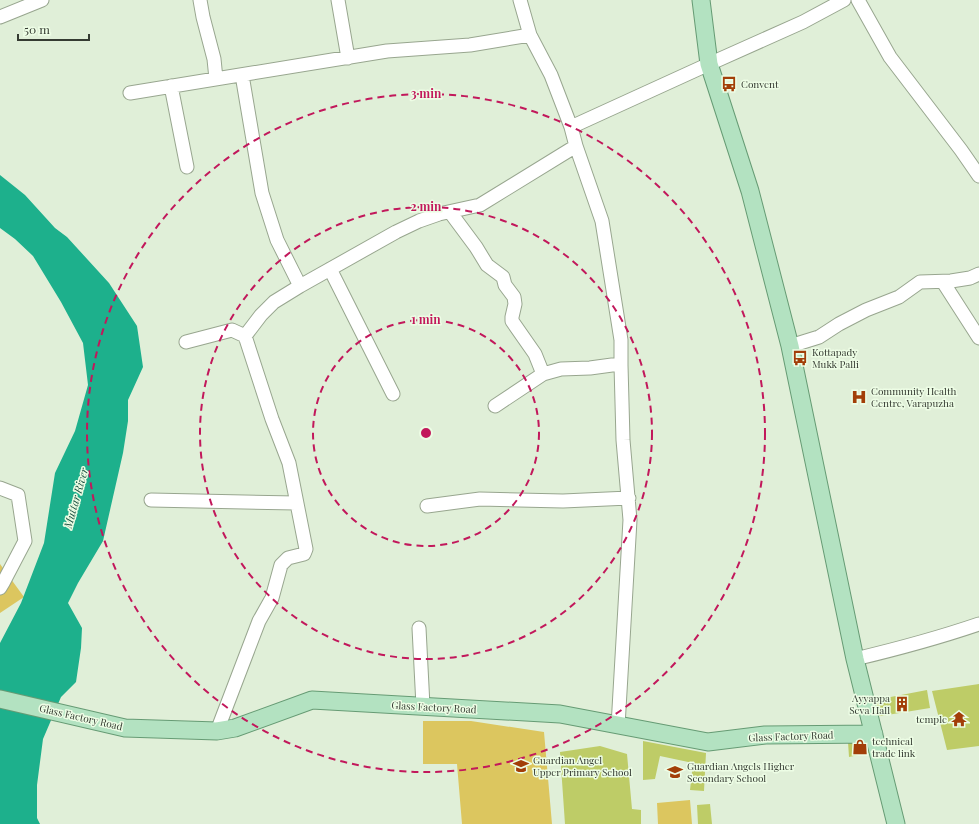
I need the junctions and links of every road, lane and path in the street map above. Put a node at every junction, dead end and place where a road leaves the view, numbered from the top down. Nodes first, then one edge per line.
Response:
1 (42, 0) edge
2 (200, 0) edge
3 (338, 0) edge
4 (520, 0) edge
5 (701, 0) edge
6 (844, 0) edge
7 (858, 0) edge
8 (0, 17) edge
9 (530, 35) junction
10 (348, 58) junction
11 (709, 64) junction
12 (242, 75) junction
13 (216, 79) junction
14 (171, 86) junction
15 (130, 93) dead end
16 (571, 127) junction
17 (576, 146) junction
18 (187, 167) dead end
19 (979, 176) edge
20 (450, 212) junction
21 (330, 269) junction
22 (979, 274) edge
23 (943, 282) junction
24 (300, 286) junction
25 (245, 336) junction
26 (979, 338) edge
27 (186, 342) dead end
28 (790, 346) junction
29 (621, 365) junction
30 (543, 374) junction
31 (393, 394) dead end
32 (495, 406) dead end
33 (0, 488) edge
34 (629, 498) junction
35 (150, 500) dead end
36 (296, 503) junction
37 (427, 506) dead end
38 (0, 588) edge
39 (979, 624) edge
40 (419, 628) dead end
41 (855, 659) junction
42 (0, 699) edge
43 (423, 706) junction
44 (618, 726) junction
45 (217, 731) junction
46 (874, 734) junction
47 (896, 824) edge

1 - 8 street
2 - 13 street
3 - 10 street
4 - 9 street
5 - 11 main road
6 - 11 street
7 - 19 street
9 - 10 street
9 - 16 street
10 - 12 street
11 - 16 street
11 - 28 main road
12 - 13 street
12 - 24 street
13 - 14 street
14 - 15 street
14 - 18 street
16 - 17 street
17 - 20 street
17 - 29 street
20 - 21 street
20 - 30 street
21 - 24 street
21 - 31 street
22 - 23 street
23 - 26 street
23 - 28 street
24 - 25 street
25 - 27 street
25 - 36 street
28 - 41 main road
29 - 30 street
29 - 34 street
30 - 32 street
33 - 38 street
34 - 37 street
34 - 44 street
35 - 36 street
36 - 45 street
39 - 41 street
40 - 43 street
41 - 46 main road
42 - 45 main road, Glass Factory Road
43 - 44 main road, Glass Factory Road
43 - 45 main road, Glass Factory Road
44 - 46 main road, Glass Factory Road
46 - 47 main road

